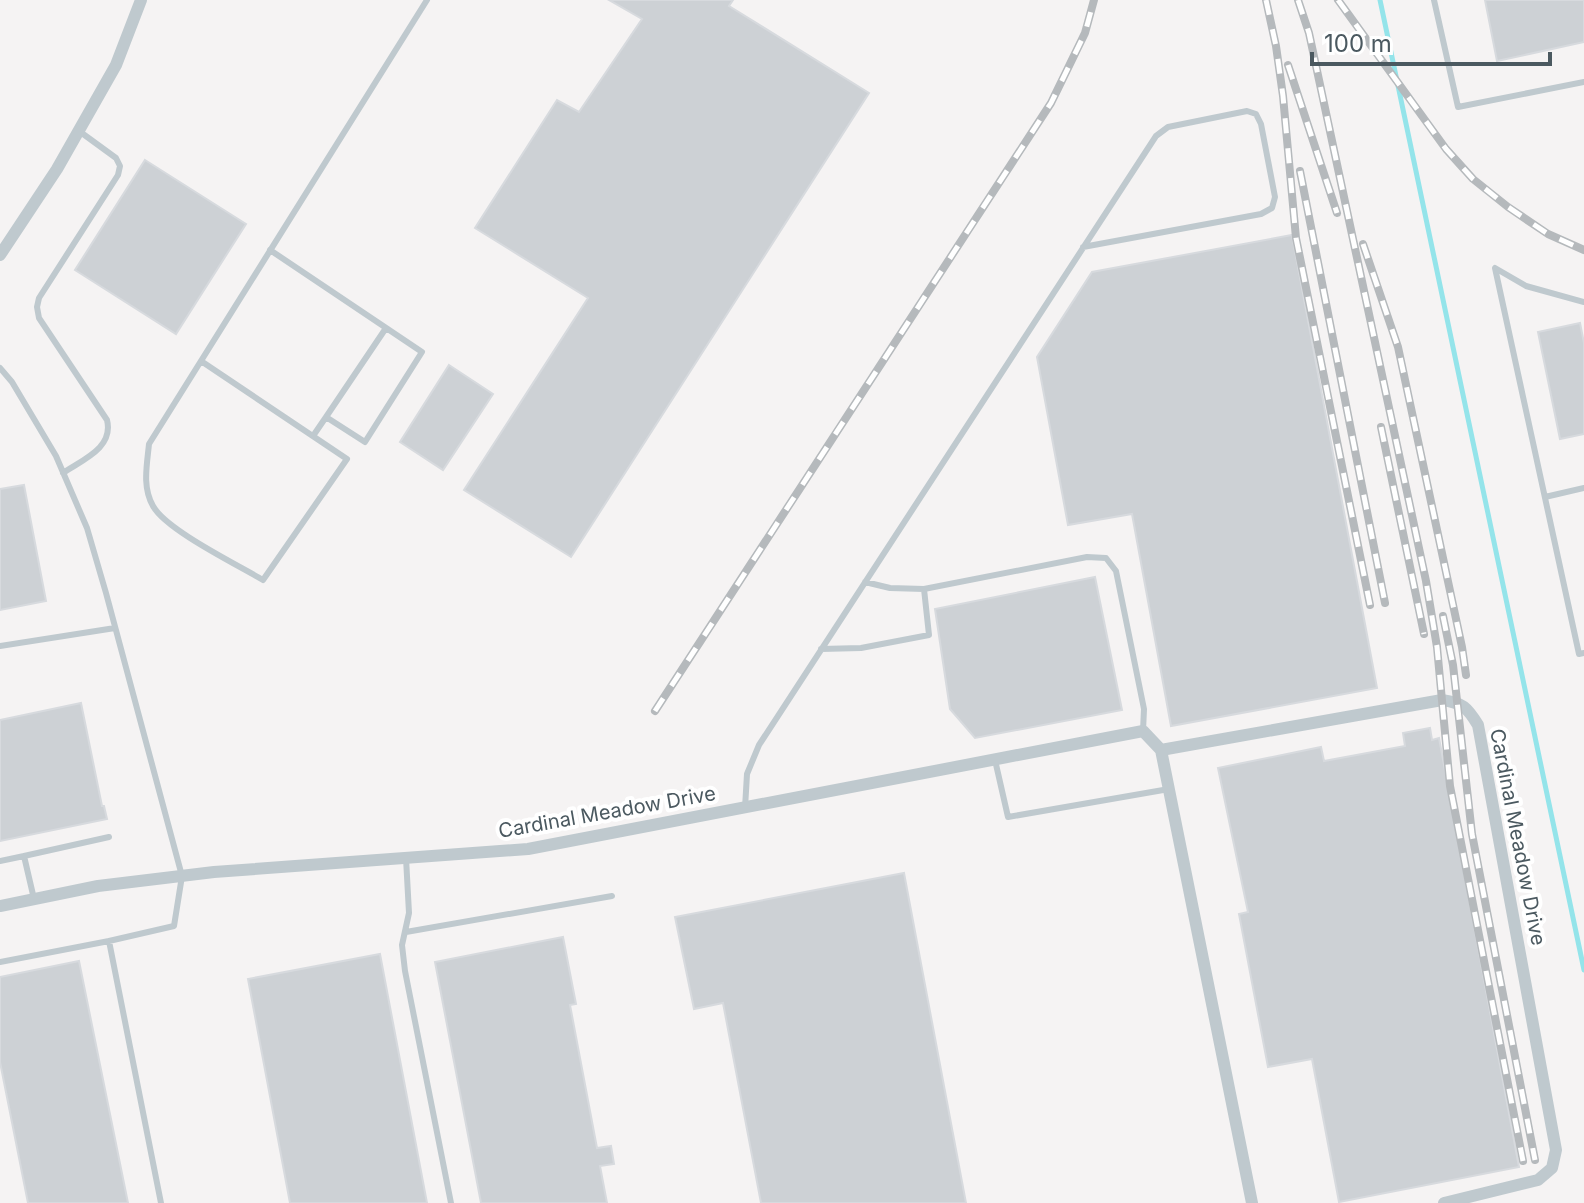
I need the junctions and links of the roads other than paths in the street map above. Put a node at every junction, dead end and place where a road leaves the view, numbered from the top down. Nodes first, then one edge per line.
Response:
1 (141, 0) edge
2 (427, 0) edge
3 (1434, 0) edge
4 (1584, 82) edge
5 (79, 131) junction
6 (1083, 247) junction
7 (270, 250) junction
8 (0, 255) edge
9 (1584, 302) edge
10 (386, 328) junction
11 (201, 361) junction
12 (0, 368) edge
13 (326, 417) junction
14 (313, 436) junction
15 (63, 473) junction
16 (1584, 488) edge
17 (1545, 497) junction
18 (865, 582) junction
19 (924, 589) junction
20 (115, 628) junction
21 (0, 646) edge
22 (821, 649) junction
23 (1584, 653) edge
24 (1143, 731) junction
25 (1161, 750) junction
26 (995, 760) junction
27 (1169, 789) junction
28 (745, 808) junction
29 (109, 837) dead end
30 (24, 856) junction
31 (406, 858) junction
32 (0, 861) edge
33 (182, 876) junction
34 (612, 896) dead end
35 (34, 899) junction
36 (0, 906) edge
37 (406, 932) junction
38 (109, 941) junction
39 (0, 962) edge
40 (161, 1203) edge
41 (451, 1203) edge
42 (1252, 1203) edge
43 (1444, 1203) edge

1 - 5 street
2 - 7 lane
3 - 4 lane
5 - 8 street
5 - 15 lane
6 - 6 lane
6 - 18 lane
7 - 10 lane
7 - 11 lane
9 - 17 lane
10 - 13 lane
10 - 13 lane
11 - 14 lane
11 - 14 lane
12 - 15 lane
13 - 14 lane
15 - 20 lane
16 - 17 lane
17 - 23 lane
18 - 19 lane
18 - 22 lane
19 - 22 lane
19 - 24 lane
20 - 21 lane
20 - 33 lane
22 - 28 lane
24 - 25 street
24 - 26 street, Cardinal Meadow Drive
25 - 27 street
25 - 43 street, Cardinal Meadow Drive
26 - 27 lane
26 - 28 street, Cardinal Meadow Drive
27 - 42 street
28 - 31 street, Cardinal Meadow Drive
29 - 30 lane
30 - 32 lane
30 - 35 lane
31 - 33 street, Cardinal Meadow Drive
31 - 37 lane
33 - 35 street, Cardinal Meadow Drive
33 - 38 lane
34 - 37 lane
35 - 36 street, Cardinal Meadow Drive
37 - 41 lane
38 - 39 lane
38 - 40 lane

